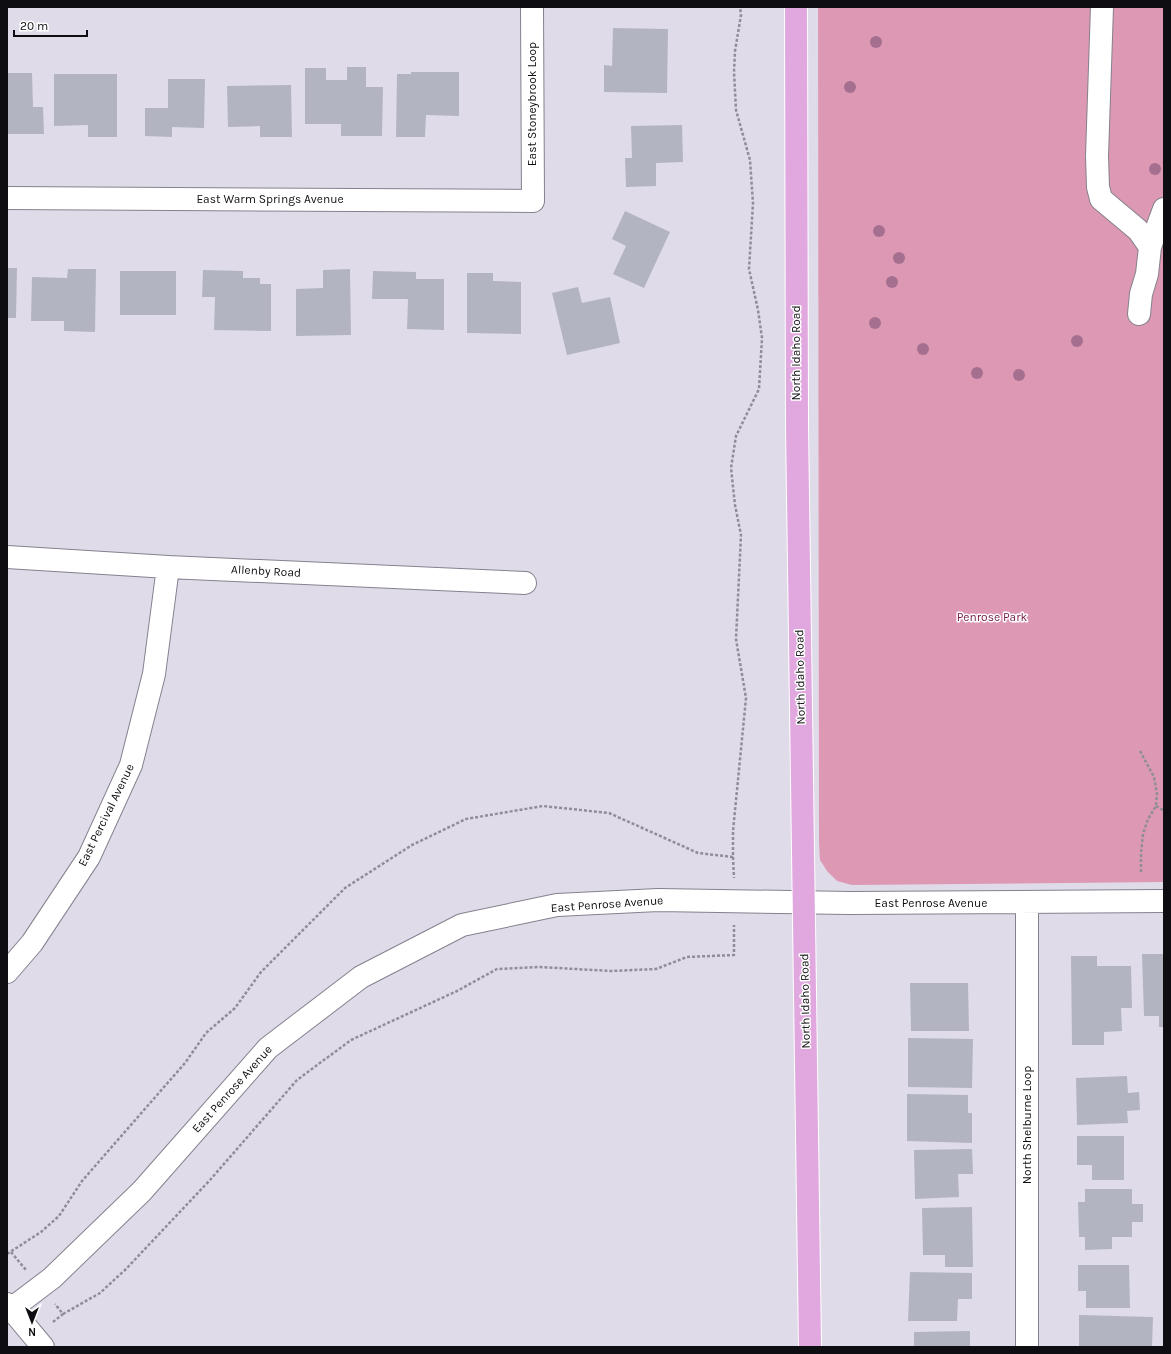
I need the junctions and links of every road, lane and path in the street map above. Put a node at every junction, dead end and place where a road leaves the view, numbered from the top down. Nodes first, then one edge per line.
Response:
1 (532, 7) edge
2 (740, 7) edge
3 (796, 7) edge
4 (1102, 7) edge
5 (7, 198) edge
6 (533, 201) joint
7 (1164, 209) edge
8 (1150, 247) junction
9 (1140, 314) dead end
10 (7, 557) edge
11 (168, 567) junction
12 (525, 583) dead end
13 (1140, 752) dead end
14 (1156, 806) junction
15 (1164, 808) edge
16 (1141, 872) dead end
17 (803, 901) junction
18 (1164, 901) edge
19 (1027, 902) junction
20 (734, 955) dead end
21 (7, 972) edge
22 (7, 1254) edge
23 (8, 1308) edge
24 (63, 1314) dead end
25 (43, 1347) edge
26 (810, 1347) edge
27 (1027, 1347) edge

1 - 6 street, East Stoneybrook Loop
2 - 22 path
3 - 17 main road, North Idaho Road
4 - 8 street
5 - 6 street, East Warm Springs Avenue
7 - 8 street
8 - 9 street
10 - 11 street, Allenby Road
11 - 12 street, Allenby Road
11 - 21 street, East Percival Avenue
13 - 14 path
14 - 15 path
14 - 16 path
17 - 19 street, East Penrose Avenue
17 - 23 street, East Penrose Avenue
17 - 26 main road, North Idaho Road
18 - 19 street, East Penrose Avenue
19 - 27 street, North Shelburne Loop
20 - 24 path
23 - 25 street

